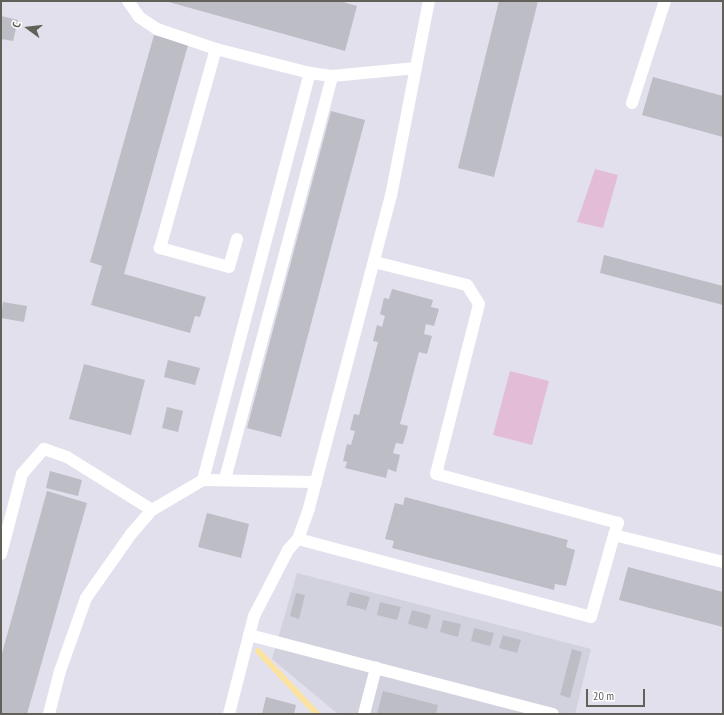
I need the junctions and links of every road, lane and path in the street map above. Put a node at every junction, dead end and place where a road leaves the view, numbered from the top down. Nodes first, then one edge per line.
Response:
1 (128, 1) edge
2 (430, 1) edge
3 (665, 1) edge
4 (216, 49) junction
5 (416, 68) junction
6 (310, 73) junction
7 (332, 76) junction
8 (632, 103) dead end
9 (237, 239) dead end
10 (374, 262) junction
11 (225, 479) junction
12 (203, 480) junction
13 (316, 482) junction
14 (152, 510) junction
15 (614, 535) junction
16 (298, 539) junction
17 (1, 554) edge
18 (723, 562) edge
19 (249, 635) junction
20 (376, 668) junction
21 (49, 714) edge
22 (229, 714) edge
23 (364, 714) edge
24 (553, 714) edge

1 - 4 lane
2 - 5 lane
3 - 8 lane
4 - 6 lane
4 - 9 lane
5 - 7 lane
5 - 10 lane
6 - 7 lane
6 - 12 lane
7 - 11 lane
10 - 13 lane
10 - 15 lane
11 - 12 lane
11 - 13 lane
12 - 14 lane
13 - 16 lane
14 - 17 lane
14 - 21 lane
15 - 16 lane
15 - 18 lane
16 - 19 lane
19 - 20 lane
19 - 22 lane
20 - 23 lane
20 - 24 lane

